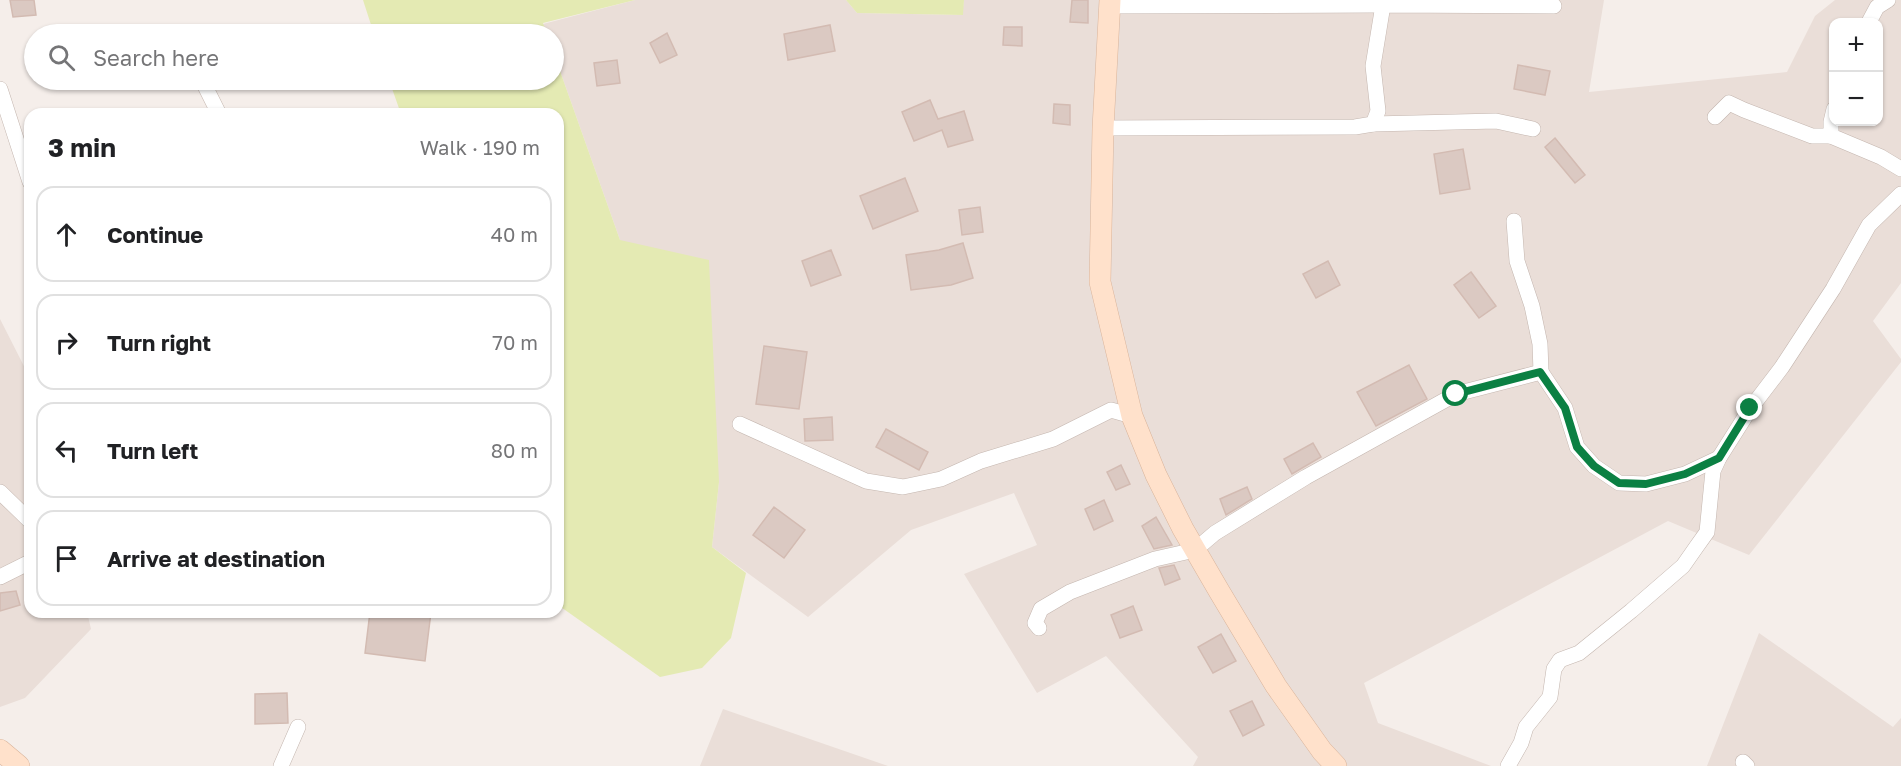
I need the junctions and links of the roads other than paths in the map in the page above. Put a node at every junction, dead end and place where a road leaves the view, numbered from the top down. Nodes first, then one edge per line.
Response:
1 (1888, 0) edge
2 (1383, 2) edge
3 (1110, 3) edge
4 (1554, 6) dead end
5 (1871, 18) edge
6 (0, 89) edge
7 (207, 90) edge
8 (216, 108) edge
9 (1715, 117) dead end
10 (1373, 124) junction
11 (1831, 126) edge
12 (1103, 128) junction
13 (1533, 129) dead end
14 (1831, 136) junction
15 (24, 163) edge
16 (1901, 170) edge
17 (1901, 194) edge
18 (1514, 221) dead end
19 (1540, 372) junction
20 (1132, 416) junction
21 (740, 424) dead end
22 (1719, 458) junction
23 (0, 492) edge
24 (24, 515) edge
25 (1196, 550) junction
26 (24, 565) edge
27 (0, 577) edge
28 (1039, 628) dead end
29 (298, 727) dead end
30 (0, 750) edge
31 (19, 766) edge
32 (281, 766) edge
33 (1336, 766) edge
34 (1508, 766) edge

1 - 5 street
2 - 3 street
2 - 4 street
2 - 10 street
3 - 12 street
6 - 15 street
7 - 8 street
9 - 14 street
10 - 12 street
10 - 13 street
11 - 14 street
12 - 20 street
14 - 16 street
17 - 22 street
18 - 19 street
19 - 22 street
19 - 25 street
20 - 21 street
20 - 25 street
22 - 34 street
23 - 24 street
25 - 28 street
25 - 33 street
26 - 27 street
29 - 32 street
30 - 31 street

